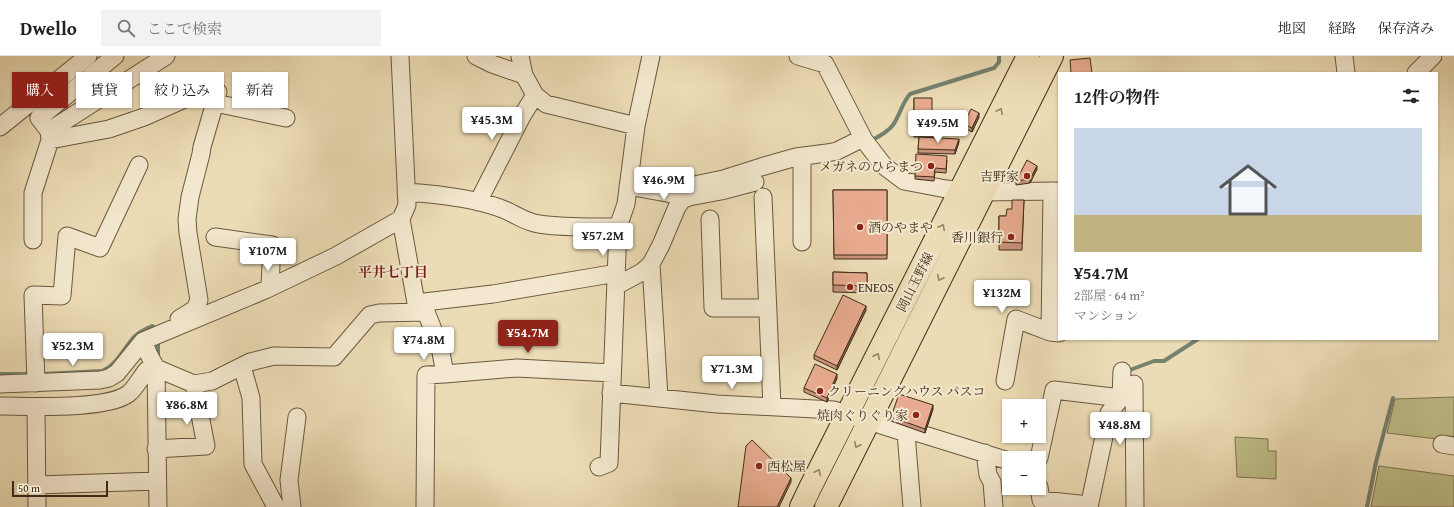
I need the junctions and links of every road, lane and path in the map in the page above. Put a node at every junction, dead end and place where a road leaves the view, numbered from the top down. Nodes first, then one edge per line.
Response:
1 (88, 56) edge
2 (115, 56) edge
3 (166, 56) edge
4 (400, 56) edge
5 (476, 56) edge
6 (520, 56) edge
7 (651, 56) edge
8 (798, 56) edge
9 (1028, 56) edge
10 (1052, 56) edge
11 (1344, 56) edge
12 (1433, 56) edge
13 (816, 59) edge
14 (1346, 72) edge
15 (1417, 72) edge
16 (68, 73) edge
17 (524, 75) junction
18 (535, 95) junction
19 (224, 105) edge
20 (24, 108) edge
21 (44, 108) edge
22 (166, 108) edge
23 (214, 108) edge
24 (39, 118) junction
25 (286, 118) dead end
26 (5, 123) edge
27 (636, 126) junction
28 (0, 133) edge
29 (50, 135) junction
30 (866, 142) junction
31 (802, 163) junction
32 (139, 165) dead end
33 (755, 182) dead end
34 (729, 183) junction
35 (628, 186) junction
36 (961, 190) junction
37 (1056, 191) edge
38 (406, 192) junction
39 (983, 192) junction
40 (763, 197) dead end
41 (478, 202) junction
42 (401, 219) junction
43 (710, 219) dead end
44 (618, 227) junction
45 (215, 237) dead end
46 (33, 240) dead end
47 (802, 242) dead end
48 (651, 264) junction
49 (616, 279) junction
50 (270, 286) junction
51 (421, 307) junction
52 (768, 308) junction
53 (169, 330) junction
54 (1054, 332) edge
55 (143, 341) junction
56 (242, 366) junction
57 (156, 368) junction
58 (1122, 370) dead end
59 (612, 373) junction
60 (445, 374) junction
61 (1004, 381) dead end
62 (36, 383) junction
63 (0, 384) edge
64 (194, 384) junction
65 (1134, 384) dead end
66 (611, 393) junction
67 (659, 397) junction
68 (1121, 398) junction
69 (0, 406) edge
70 (36, 407) junction
71 (772, 407) junction
72 (847, 415) junction
73 (297, 417) dead end
74 (868, 422) junction
75 (906, 433) junction
76 (156, 449) junction
77 (1041, 451) edge
78 (985, 453) junction
79 (1002, 459) edge
80 (599, 467) dead end
81 (158, 481) junction
82 (37, 485) junction
83 (1040, 495) edge
84 (803, 506) edge
85 (1089, 506) edge
86 (37, 507) edge
87 (158, 507) edge
88 (276, 507) edge
89 (292, 507) edge
90 (424, 507) edge
91 (826, 507) edge
92 (912, 507) edge
93 (994, 507) edge
94 (1135, 507) edge

1 - 16 street
2 - 24 street
3 - 29 street
4 - 38 street
5 - 17 street
6 - 17 street
7 - 27 street
8 - 13 street
36 -> 9 main road, 岡山玉野線
10 - 39 main road, 岡山玉野線
11 - 14 street
12 - 15 street
13 - 30 street
17 - 18 street
18 - 27 street
18 - 41 street
19 - 25 street
20 - 26 street
21 - 24 street
22 - 29 street
23 - 53 street
24 - 29 street
26 - 28 street
27 - 35 street
29 - 46 street
30 - 31 street
30 - 36 street
31 - 34 street
31 - 47 street
32 - 62 street
33 - 34 street
34 - 35 street
34 - 48 street
35 - 44 street
36 - 39 street
72 -> 36 main road, 岡山玉野線
37 - 39 street
37 - 54 street
38 - 41 street
38 - 42 street
39 -> 74 main road, 岡山玉野線
40 - 52 street
41 - 44 street
42 - 50 street
42 - 51 street
43 - 52 street
44 - 49 street
45 - 50 street
48 - 49 street
48 - 67 street
49 - 51 street
49 - 59 street
50 - 53 street
51 - 56 street
51 - 60 street
52 - 71 street
53 - 55 street
54 - 61 street
55 - 57 street
55 - 62 street
56 - 64 street
56 - 88 street
57 - 64 street
57 - 70 street
57 - 76 street
58 - 68 street
59 - 60 street
59 - 66 street
60 - 90 street
62 - 63 street
64 - 76 street
65 - 94 street
66 - 67 street
66 - 80 street
67 - 71 street
68 - 77 street
68 - 85 street
69 - 70 street
70 - 82 street
71 - 72 street
72 - 74 street
84 -> 72 main road, 岡山玉野線
73 - 89 street
74 - 75 street
74 -> 91 main road, 岡山玉野線
75 - 78 street
75 - 92 street
76 - 81 street
78 - 79 street
78 - 93 street
81 - 82 street
81 - 87 street
82 - 86 street
83 - 85 street

